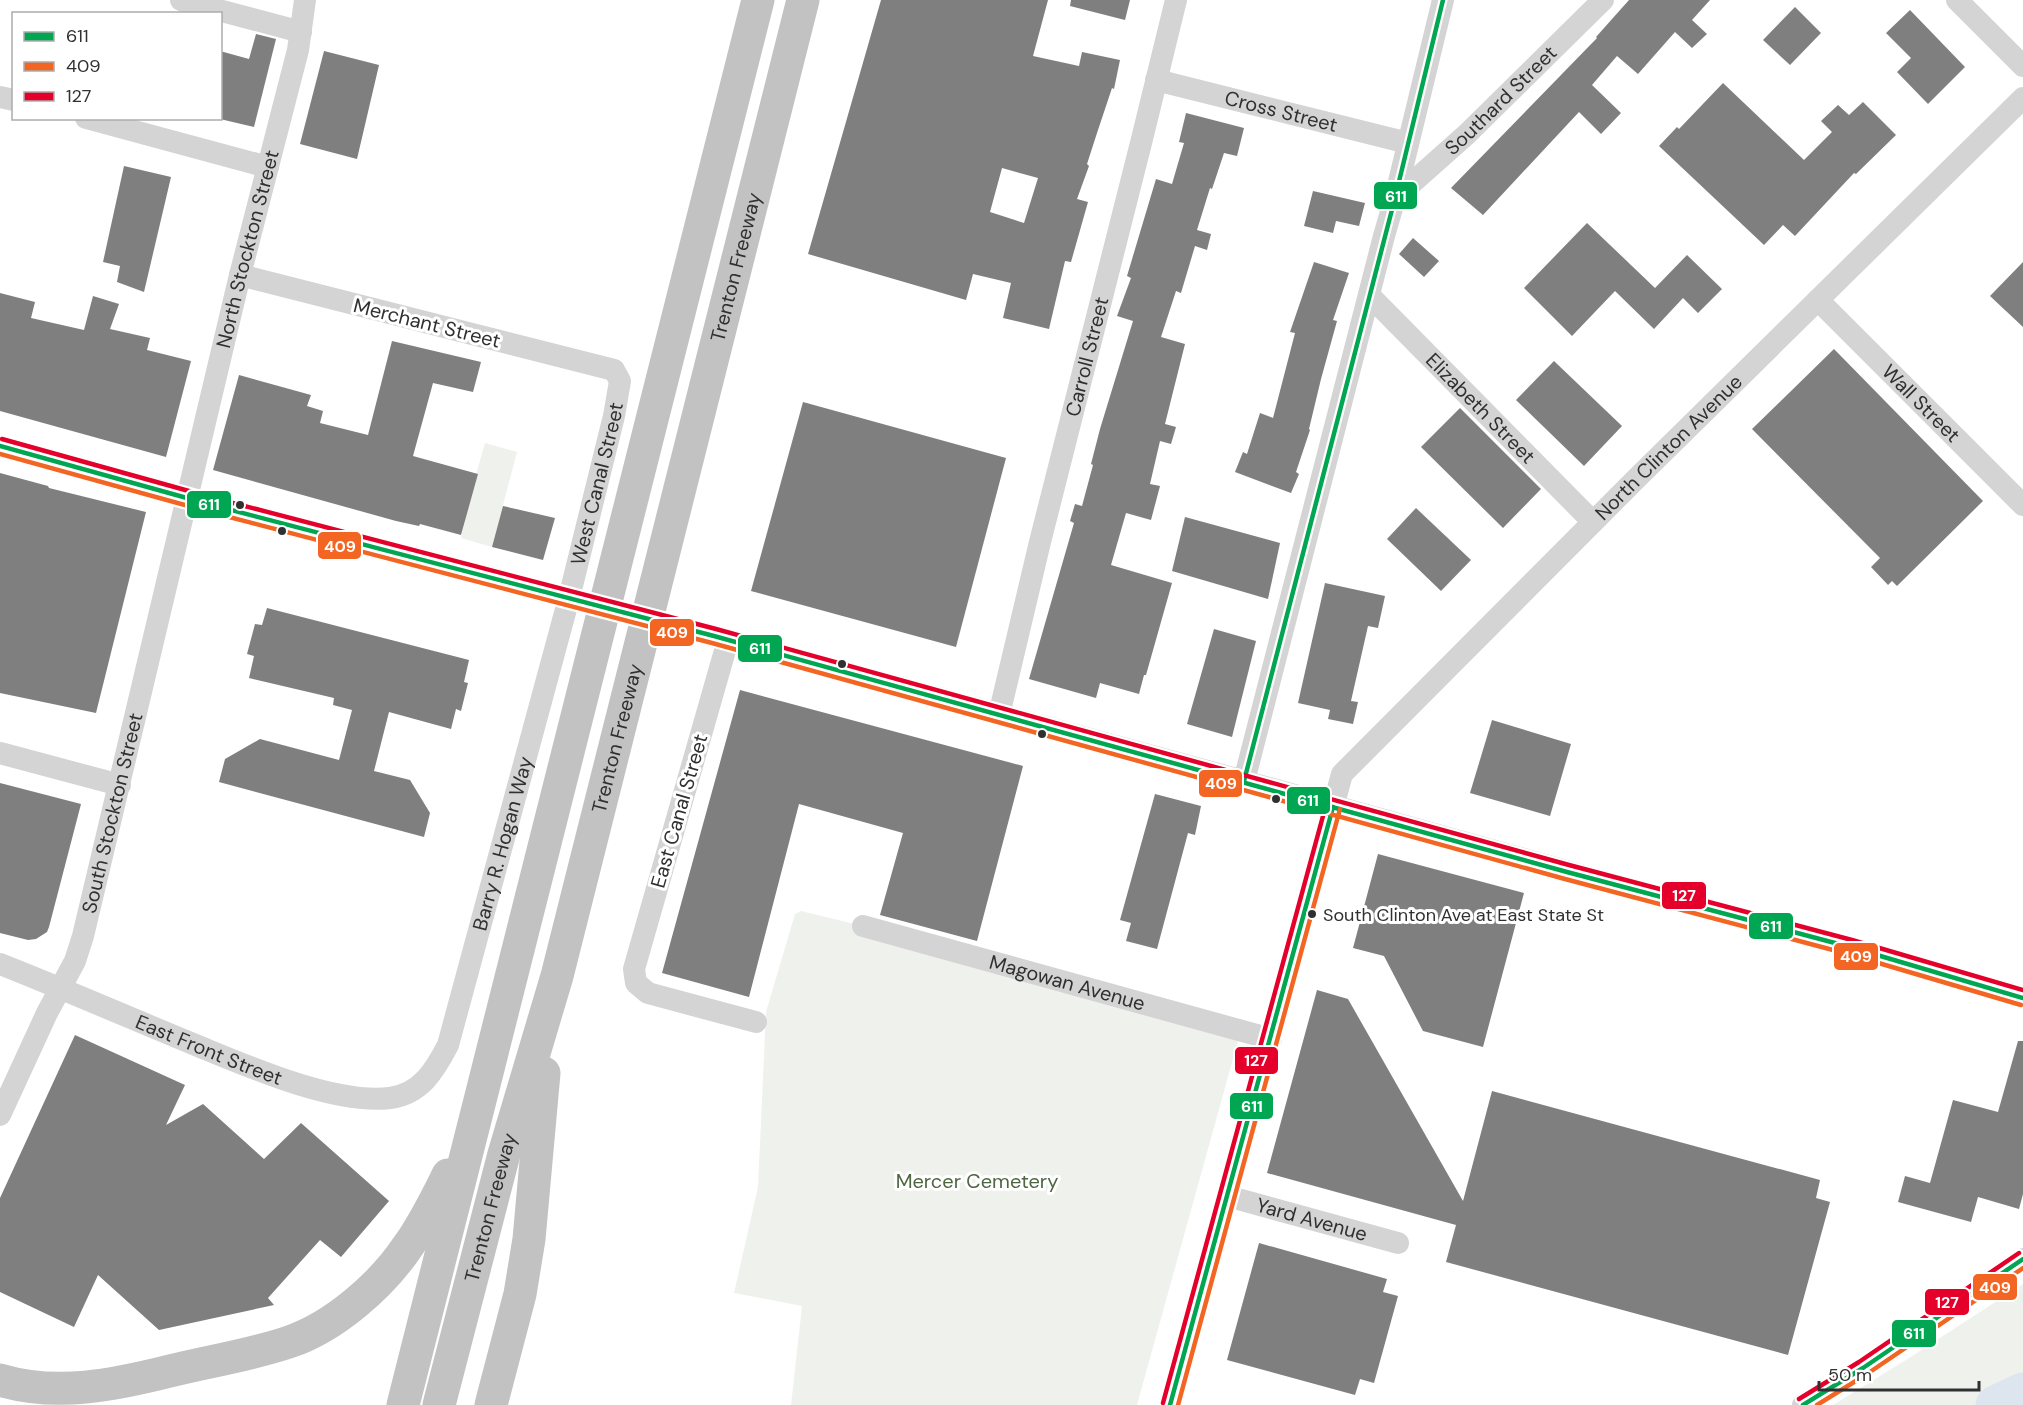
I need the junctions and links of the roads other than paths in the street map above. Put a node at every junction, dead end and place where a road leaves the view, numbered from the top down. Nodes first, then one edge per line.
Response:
1 (180, 0) edge
2 (304, 0) edge
3 (758, 0) edge
4 (803, 0) edge
5 (1176, 0) edge
6 (1443, 0) edge
7 (1603, 0) edge
8 (1957, 0) edge
9 (301, 32) junction
10 (2023, 66) edge
11 (1156, 80) junction
12 (2023, 98) edge
13 (93, 120) edge
14 (1407, 142) junction
15 (268, 167) junction
16 (1395, 198) junction
17 (240, 275) junction
18 (1369, 295) junction
19 (1818, 300) junction
20 (614, 370) joint
21 (0, 446) edge
22 (189, 498) junction
23 (2023, 505) edge
24 (1593, 522) junction
25 (576, 600) junction
26 (728, 640) junction
27 (999, 715) junction
28 (0, 753) edge
29 (1244, 781) junction
30 (120, 785) junction
31 (1333, 807) junction
32 (863, 926) dead end
33 (0, 964) edge
34 (557, 976) junction
35 (60, 988) junction
36 (2023, 998) edge
37 (756, 1022) dead end
38 (1271, 1039) junction
39 (423, 1082) joint
40 (0, 1115) edge
41 (473, 1128) junction
42 (1227, 1196) junction
43 (1398, 1243) dead end
44 (2023, 1259) edge
45 (427, 1306) junction
46 (0, 1380) edge
47 (379, 1405) edge
48 (403, 1405) edge
49 (439, 1405) edge
50 (491, 1405) edge
51 (1170, 1405) edge
52 (1803, 1405) edge

1 - 9 street
2 - 9 street, North Stockton Street
3 - 41 highway, Trenton Freeway
4 - 34 highway, Trenton Freeway
5 - 11 street, Carroll Street
6 - 14 street
7 - 16 street, Southard Street
8 - 10 street
9 - 15 street, North Stockton Street
11 - 14 street, Cross Street
11 - 27 street, Carroll Street
12 - 19 street, North Clinton Avenue
13 - 15 street
14 - 16 street
15 - 17 street, North Stockton Street
16 - 18 street
17 - 20 street, Merchant Street
17 - 22 street, North Stockton Street
18 - 24 street, Elizabeth Street
18 - 29 street
19 - 23 street, Wall Street
19 - 24 street, North Clinton Avenue
20 - 25 street, West Canal Street
21 - 22 street
22 - 25 street
22 - 30 street, South Stockton Street
24 - 31 street, North Clinton Avenue
25 - 26 street, bridge
25 - 39 street, Barry R. Hogan Way
26 - 27 street
26 - 37 street, East Canal Street
27 - 29 street
28 - 30 street
29 - 31 street
30 - 35 street, South Stockton Street
31 - 36 street
31 - 38 street, North Clinton Avenue
32 - 38 street, Magowan Avenue
33 - 35 street, East Front Street
34 - 49 highway, Trenton Freeway
34 - 50 highway
35 - 39 street, East Front Street
35 - 40 street, South Stockton Street
38 - 42 street, North Clinton Avenue
41 - 45 highway, Trenton Freeway
41 - 46 highway
42 - 43 street, Yard Avenue
42 - 51 street, North Clinton Avenue
44 - 52 street
45 - 47 highway
45 - 48 highway, Trenton Freeway

